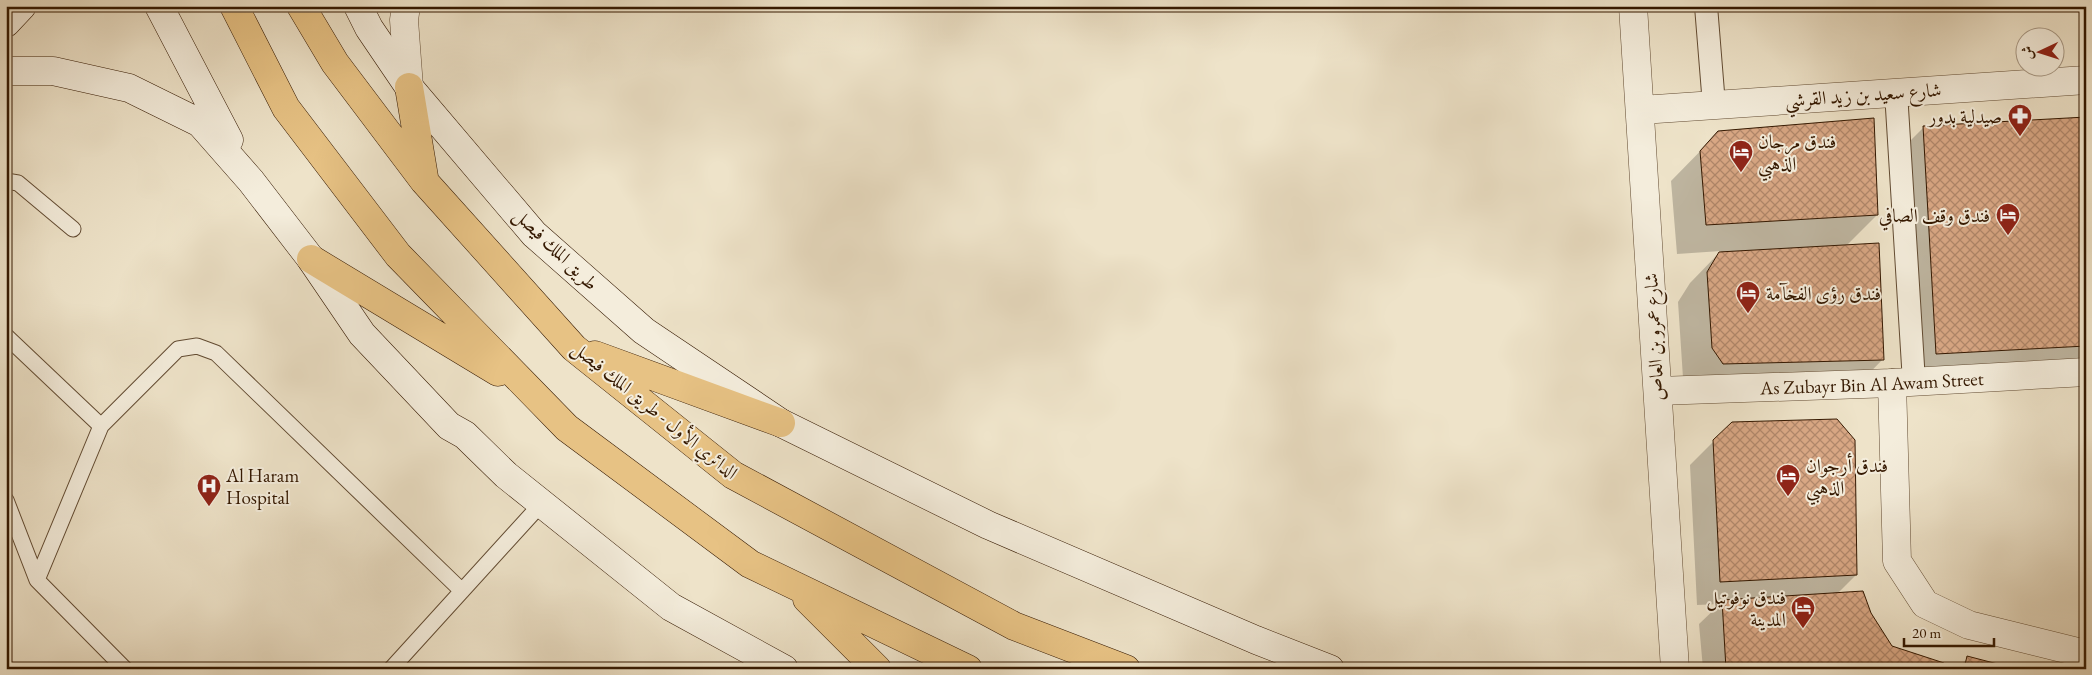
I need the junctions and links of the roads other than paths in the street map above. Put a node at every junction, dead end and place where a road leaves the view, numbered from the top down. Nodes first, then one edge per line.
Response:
1 (22, 6) edge
2 (159, 6) edge
3 (234, 6) edge
4 (301, 6) edge
5 (358, 6) edge
6 (406, 6) edge
7 (1633, 6) edge
8 (1706, 6) edge
9 (6, 23) edge
10 (6, 71) edge
11 (2086, 80) edge
12 (409, 86) junction
13 (1896, 92) junction
14 (1714, 105) junction
15 (1641, 110) junction
16 (6, 181) edge
17 (424, 181) junction
18 (251, 182) junction
19 (73, 228) dead end
20 (311, 259) junction
21 (6, 336) edge
22 (574, 348) junction
23 (2086, 372) edge
24 (1903, 383) junction
25 (1658, 391) junction
26 (532, 392) junction
27 (781, 423) junction
28 (101, 426) junction
29 (6, 500) edge
30 (542, 503) junction
31 (37, 580) junction
32 (791, 584) junction
33 (462, 591) junction
34 (2086, 654) edge
35 (125, 669) edge
36 (391, 669) edge
37 (784, 669) edge
38 (877, 669) edge
39 (968, 669) edge
40 (1126, 669) edge
41 (1330, 669) edge
42 (1675, 669) edge

1 - 9 main road
2 - 18 main road
3 - 26 highway
4 - 17 highway, الدائري الأول - طريق الملك فيصل
5 - 12 main road, طريق الملك فيصل
6 - 12 main road
7 - 15 main road, شارع عمرو بن العاص
8 - 14 street
10 - 18 main road
11 - 13 main road, شارع سعيد بن زيد القرشي
12 - 17 highway
12 - 27 main road, طريق الملك فيصل
13 - 14 main road, شارع سعيد بن زيد القرشي
13 - 24 street
14 - 15 main road, شارع سعيد بن زيد القرشي
15 - 25 main road, شارع عمرو بن العاص
16 - 19 lane
17 - 22 highway, الدائري الأول - طريق الملك فيصل
18 - 20 main road
20 - 26 highway
20 - 30 main road
21 - 28 lane
22 - 27 highway
22 - 40 highway, الدائري الأول - طريق الملك فيصل
23 - 24 main road, As Zubayr Bin Al Awam Street
24 - 25 main road, As Zubayr Bin Al Awam Street
24 - 34 main road
25 - 42 main road, شارع عمرو بن العاص
26 - 32 highway
27 - 41 main road, طريق الملك فيصل
28 - 31 lane
28 - 33 lane
29 - 31 lane
30 - 33 lane
30 - 37 main road
31 - 35 lane
32 - 38 highway
32 - 39 highway
33 - 36 lane

